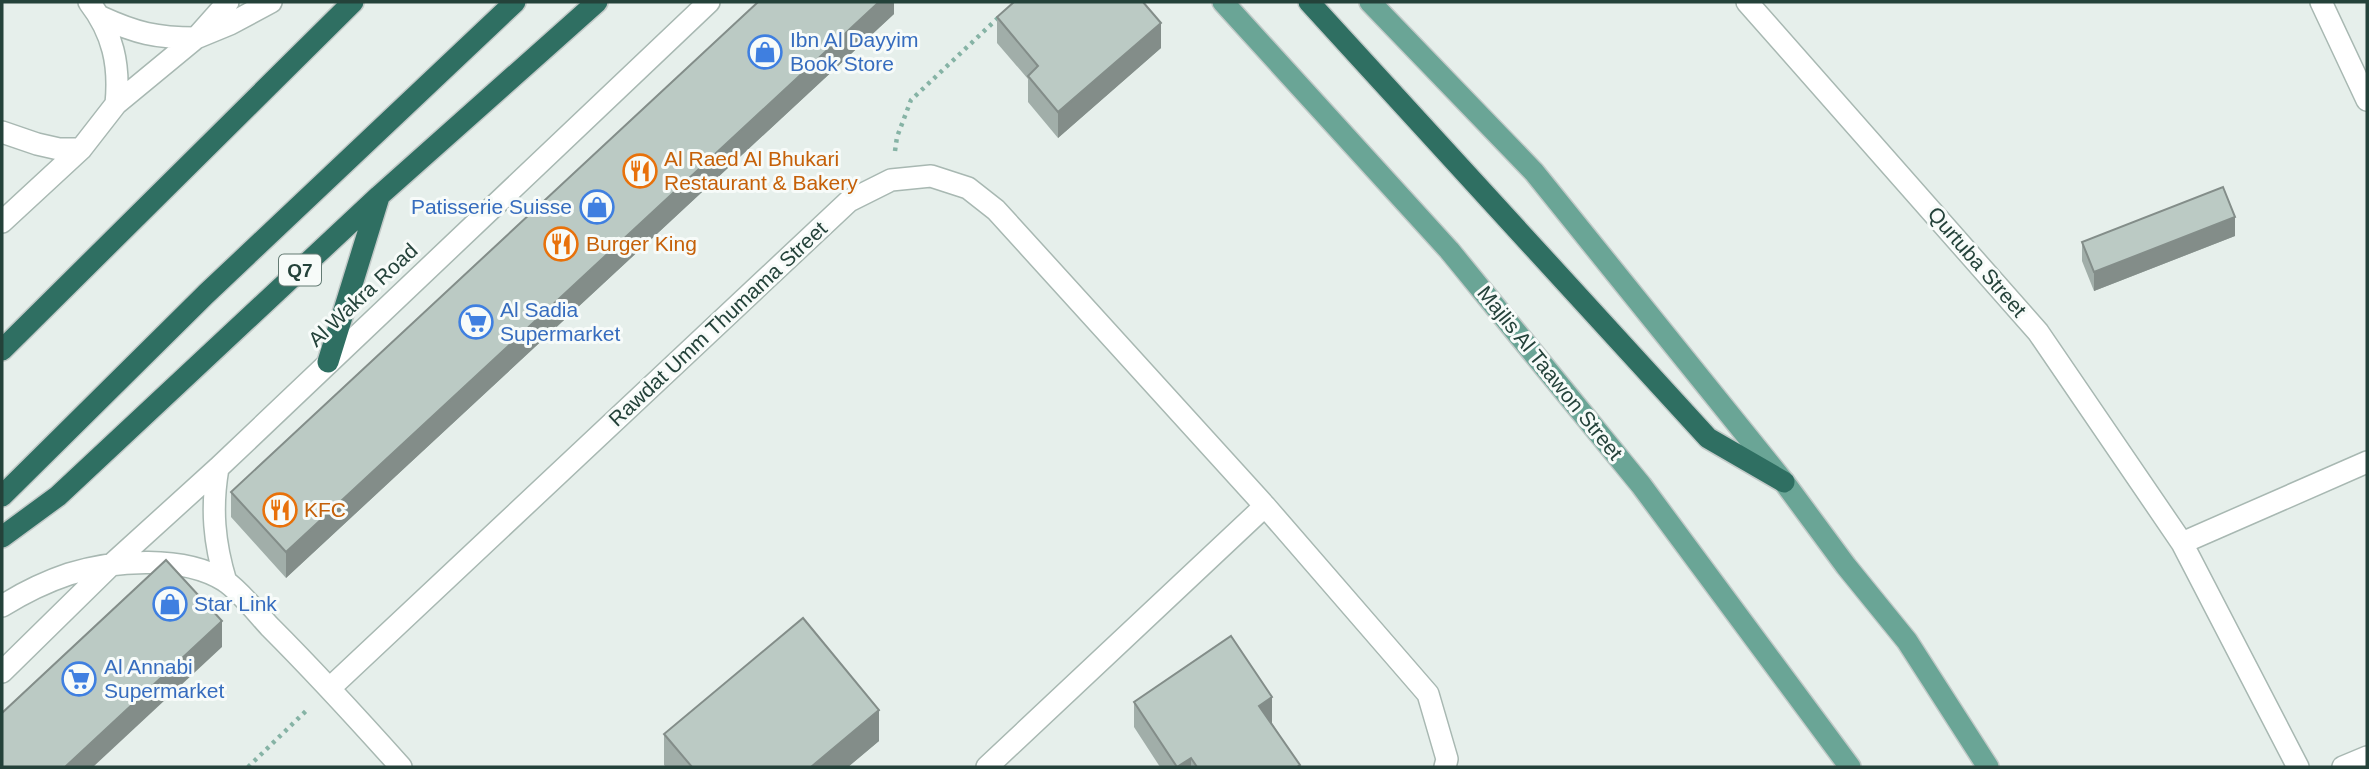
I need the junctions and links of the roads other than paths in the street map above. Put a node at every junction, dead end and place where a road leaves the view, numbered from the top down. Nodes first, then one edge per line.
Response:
1 (228, 2) edge
2 (271, 2) edge
3 (353, 2) edge
4 (515, 2) edge
5 (597, 2) edge
6 (709, 2) edge
7 (1223, 2) edge
8 (1309, 2) edge
9 (1370, 2) edge
10 (1746, 2) edge
11 (2321, 2) edge
12 (95, 9) edge
13 (196, 38) junction
14 (2367, 100) edge
15 (116, 104) junction
16 (2, 132) edge
17 (81, 149) junction
18 (379, 196) junction
19 (2, 222) edge
20 (2, 350) edge
21 (328, 362) junction
22 (2367, 462) edge
23 (218, 468) junction
24 (1784, 482) junction
25 (2, 496) edge
26 (1265, 506) junction
27 (2, 537) edge
28 (2182, 543) junction
29 (110, 566) junction
30 (226, 582) junction
31 (2, 606) edge
32 (2, 672) edge
33 (330, 688) junction
34 (2367, 757) edge
35 (401, 767) edge
36 (987, 767) edge
37 (1445, 767) edge
38 (1849, 767) edge
39 (1988, 767) edge
40 (2298, 767) edge
41 (2343, 767) edge

1 - 13 street
2 - 13 street
3 - 20 highway
4 - 25 highway
5 - 18 highway, Q7
6 - 21 street, Al Wakra Road
7 - 38 main road, Majlis Al Taawon Street
8 - 24 highway
9 - 24 main road
10 - 28 street, Qurtuba Street
11 - 14 street
12 - 13 street
12 - 15 street
13 - 15 street
15 - 17 street
16 - 17 street
17 - 19 street
18 - 21 highway
18 - 27 highway, Q7
21 - 23 street, Al Wakra Road
22 - 28 street
23 - 29 street, Al Wakra Road
23 - 30 street
24 - 39 main road
26 - 33 street, Rawdat Umm Thumama Street
26 - 36 street
26 - 37 street, Rawdat Umm Thumama Street
28 - 40 street, Qurtuba Street
29 - 30 street
29 - 31 street
29 - 32 street, Al Wakra Road
30 - 33 street
33 - 35 street
34 - 41 street

